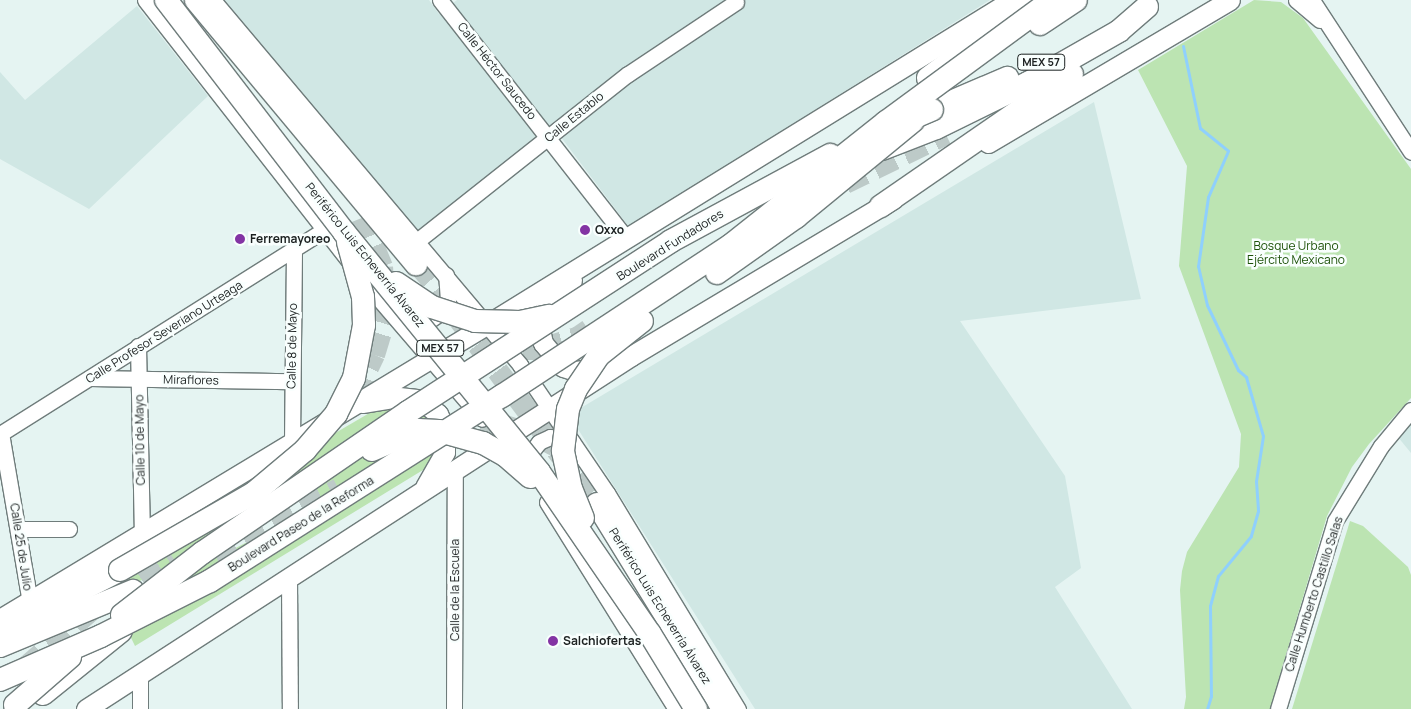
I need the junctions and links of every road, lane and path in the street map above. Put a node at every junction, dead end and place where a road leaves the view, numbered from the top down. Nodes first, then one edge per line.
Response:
1 (145, 0) edge
2 (166, 0) edge
3 (196, 0) edge
4 (213, 0) edge
5 (440, 0) edge
6 (1012, 0) edge
7 (1033, 0) edge
8 (1052, 0) edge
9 (1076, 0) edge
10 (1230, 0) edge
11 (1296, 0) edge
12 (1312, 0) edge
13 (736, 2) dead end
14 (1153, 4) edge
15 (1327, 26) junction
16 (1119, 31) junction
17 (276, 98) junction
18 (896, 102) dead end
19 (946, 134) tunnel mouth
20 (549, 137) junction
21 (1411, 152) edge
22 (881, 206) junction
23 (362, 218) tunnel mouth
24 (335, 230) junction
25 (626, 238) junction
26 (294, 250) junction
27 (416, 258) junction
28 (590, 261) junction
29 (374, 268) junction
30 (446, 274) junction
31 (392, 318) junction
32 (486, 325) junction
33 (138, 346) junction
34 (631, 356) junction
35 (430, 359) junction
36 (90, 378) junction
37 (139, 379) junction
38 (291, 381) junction
39 (346, 407) junction
40 (551, 409) junction
41 (1411, 410) edge
42 (0, 433) edge
43 (504, 441) junction
44 (292, 442) junction
45 (576, 443) junction
46 (455, 471) junction
47 (530, 474) junction
48 (422, 493) junction
49 (597, 504) tunnel mouth
50 (19, 529) junction
51 (69, 529) dead end
52 (142, 534) junction
53 (594, 553) junction
54 (610, 575) junction
55 (290, 580) junction
56 (133, 591) dead end
57 (30, 602) junction
58 (0, 619) edge
59 (0, 632) edge
60 (0, 646) edge
61 (140, 676) junction
62 (0, 680) edge
63 (21, 706) edge
64 (86, 709) edge
65 (140, 709) edge
66 (290, 709) edge
67 (454, 709) edge
68 (676, 709) edge
69 (696, 709) edge
70 (723, 709) edge
71 (738, 709) edge
72 (1278, 709) edge

1 - 24 street
2 - 24 highway, Periférico Luis Echeverría Álvarez / MEX 57, bridge
3 - 17 highway
4 - 27 street
5 - 20 street, Calle Héctor Saucedo
6 - 25 main road
7 - 18 highway
8 - 62 highway, Boulevard Paseo de la Reforma, bridge
9 - 54 highway, bridge
10 - 22 main road
11 - 15 street
12 - 15 street
13 - 20 street, Calle Establo
14 - 16 highway
14 - 22 highway
14 - 63 highway, Boulevard Fundadores / MEX 57, bridge
15 - 21 street
16 - 19 highway
16 - 29 highway, bridge
17 - 23 highway
17 - 27 highway
20 - 25 street, Calle Héctor Saucedo
20 - 27 street, Calle Establo
22 - 34 main road
24 - 26 street, Calle Profesor Severiano Urteaga
24 - 29 highway, Periférico Luis Echeverría Álvarez / MEX 57, bridge
24 - 31 street
24 - 59 highway, bridge
25 - 28 main road
26 - 33 street, Calle Profesor Severiano Urteaga
26 - 38 street, Calle 8 de Mayo
27 - 30 street
28 - 32 main road
28 - 34 main road
29 - 53 highway, Periférico Luis Echeverría Álvarez / MEX 57, bridge
30 - 31 street
30 - 32 street
31 - 35 street
32 - 35 main road
32 - 40 street
33 - 36 street, Calle Profesor Severiano Urteaga
33 - 37 street, Calle 10 de Mayo
34 - 40 main road
35 - 39 main road
35 - 43 street
36 - 37 street, Miraflores
36 - 42 street, Calle Profesor Severiano Urteaga
37 - 38 street, Miraflores
37 - 52 street, Calle 10 de Mayo
38 - 44 street, Calle 8 de Mayo
39 - 44 main road
39 - 48 main road
40 - 43 main road
40 - 45 street
41 - 72 street, Calle Humberto Castillo Salas
42 - 50 street, Calle 25 de Julio
43 - 46 main road
43 - 47 street
44 - 52 main road
45 - 47 street
45 - 71 street
46 - 48 main road
46 - 67 street, Calle de la Escuela
47 - 68 street
48 - 55 main road
49 - 70 highway, Periférico Luis Echeverría Álvarez
50 - 51 street
50 - 57 street, Calle 25 de Julio
52 - 57 main road
53 - 54 highway, Periférico Luis Echeverría Álvarez / MEX 57, bridge
53 - 63 highway, bridge
54 - 69 highway, Periférico Luis Echeverría Álvarez / MEX 57, bridge
55 - 61 main road
55 - 66 street
56 - 60 highway
57 - 58 main road
61 - 64 main road
61 - 65 street

